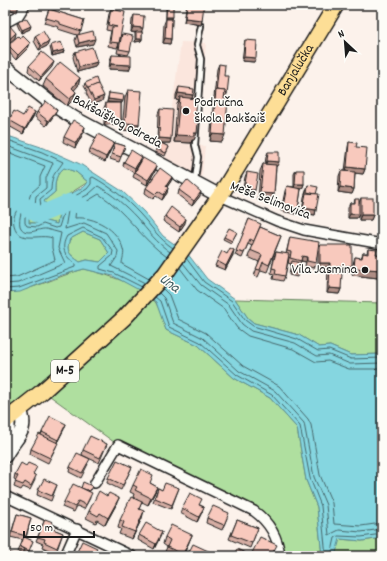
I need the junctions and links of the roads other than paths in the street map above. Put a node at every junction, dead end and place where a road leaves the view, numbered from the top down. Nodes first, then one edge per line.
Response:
1 (24, 5) edge
2 (336, 5) edge
3 (5, 23) edge
4 (201, 26) edge
5 (5, 67) edge
6 (194, 182) junction
7 (220, 196) junction
8 (382, 244) edge
9 (20, 410) junction
10 (6, 420) edge
11 (6, 453) edge
12 (95, 483) dead end
13 (5, 496) edge
14 (77, 529) junction
15 (65, 556) edge
16 (132, 556) edge
17 (280, 556) edge

1 - 3 street
2 - 7 main road, Banjalučka / M-5
4 - 6 lane
5 - 6 street, Bakšaiškog odreda
6 - 7 street, Bakšaiškog odreda
7 - 8 street, Meše Selimovića
7 - 9 main road, Banjalučka / M-5
9 - 10 main road, M-5
9 - 11 street
10 - 11 street
12 - 17 street
13 - 14 street
14 - 15 street
14 - 16 street

